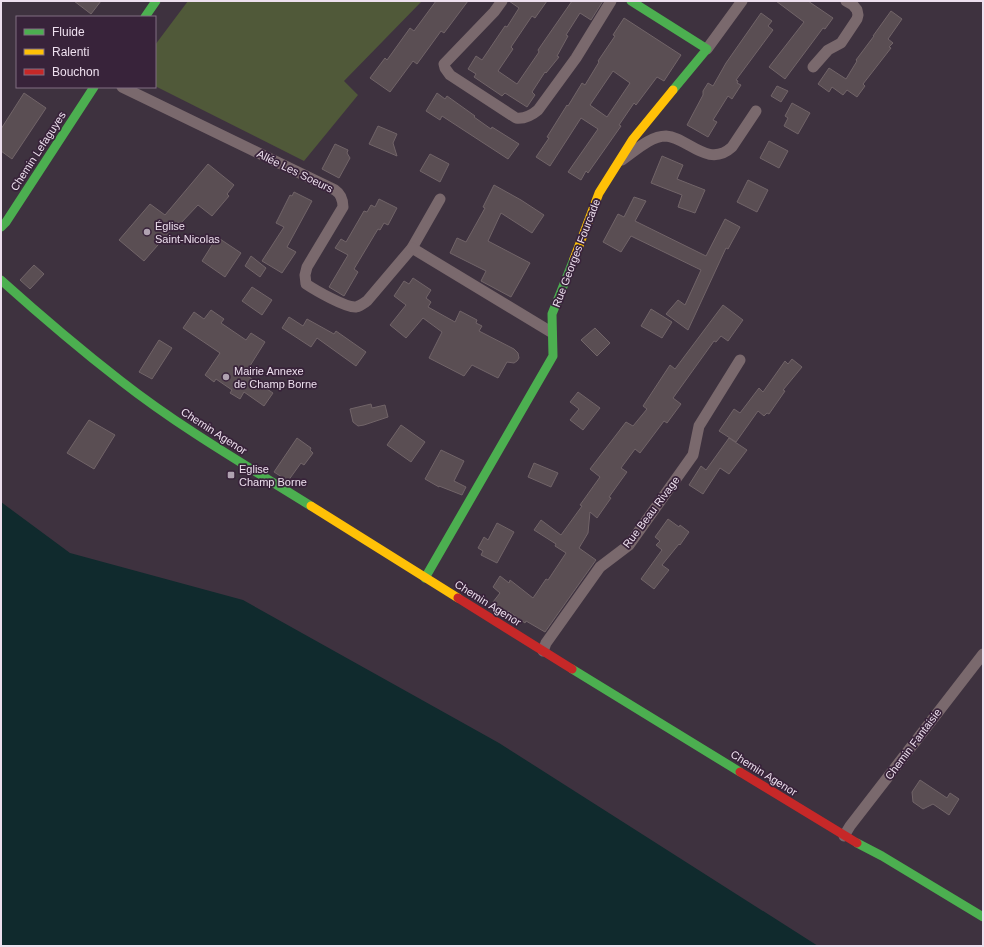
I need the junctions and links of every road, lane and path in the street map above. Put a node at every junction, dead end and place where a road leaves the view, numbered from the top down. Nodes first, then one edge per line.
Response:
1 (156, 1) edge
2 (502, 1) edge
3 (611, 1) edge
4 (631, 1) edge
5 (742, 1) edge
6 (846, 1) edge
7 (146, 16) edge
8 (707, 49) junction
9 (813, 67) dead end
10 (93, 88) edge
11 (124, 88) edge
12 (756, 111) dead end
13 (618, 163) junction
14 (440, 199) dead end
15 (1, 227) edge
16 (412, 248) junction
17 (1, 280) edge
18 (551, 332) junction
19 (740, 360) dead end
20 (425, 578) junction
21 (543, 651) junction
22 (983, 654) edge
23 (844, 836) junction
24 (983, 917) edge

1 - 7 main road
2 - 3 street
4 - 8 main road
5 - 8 street, Rue Georges Fourcade
6 - 9 street
8 - 13 main road, Rue Georges Fourcade
10 - 15 main road, Chemin Lefaguyes
11 - 16 street, Allée Les Soeurs
12 - 13 street
13 - 18 main road, Rue Georges Fourcade
14 - 16 street, Allée Les Soeurs
16 - 18 street
17 - 20 main road, Chemin Agenor
18 - 20 main road, Rue Georges Fourcade
19 - 21 street, Rue Beau Rivage
20 - 21 main road, Chemin Agenor
21 - 23 main road, Chemin Agenor
22 - 23 street, Chemin Fantaisie
23 - 24 main road, Chemin Agenor

